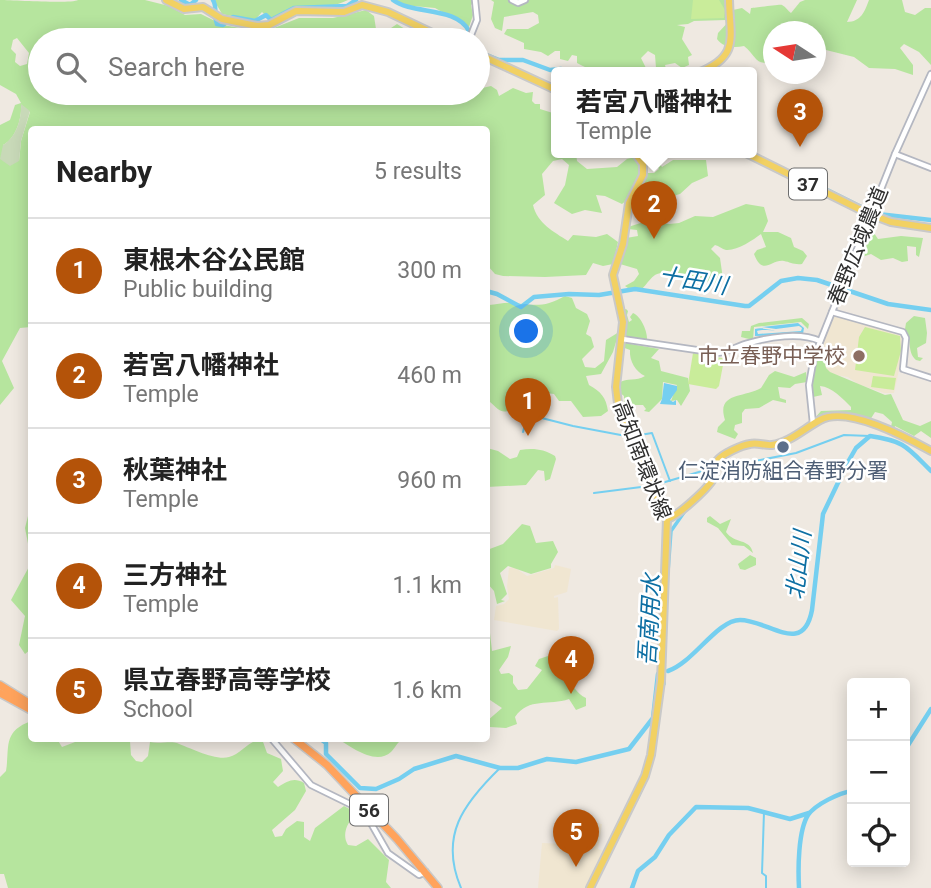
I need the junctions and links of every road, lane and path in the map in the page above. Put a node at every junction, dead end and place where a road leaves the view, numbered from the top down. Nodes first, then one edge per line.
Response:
1 (166, 0) edge
2 (475, 0) edge
3 (512, 0) edge
4 (525, 0) edge
5 (729, 0) edge
6 (422, 28) edge
7 (474, 28) edge
8 (490, 60) edge
9 (711, 67) edge
10 (931, 74) edge
11 (551, 88) edge
12 (895, 154) junction
13 (638, 158) edge
14 (756, 158) edge
15 (931, 168) edge
16 (871, 214) junction
17 (931, 228) edge
18 (832, 312) junction
19 (622, 339) junction
20 (820, 341) junction
21 (931, 378) edge
22 (813, 424) junction
23 (931, 451) edge
24 (667, 519) junction
25 (0, 685) edge
26 (0, 693) edge
27 (28, 705) edge
28 (28, 706) edge
29 (274, 742) edge
30 (298, 742) edge
31 (305, 742) edge
32 (426, 872) junction
33 (440, 888) edge
34 (590, 888) edge

1 - 6 main road
2 - 7 street
3 - 4 street
5 - 9 main road
8 - 11 main road
10 - 12 street, 春野広域農道
12 - 15 street
12 - 16 street, 春野広域農道
13 - 19 main road, 高知南環状線
14 - 16 main road, 37
16 - 17 main road, 37
16 - 18 street, 春野広域農道
18 - 20 street, 春野広域農道
18 - 21 street
19 - 20 street
19 - 24 main road, 高知南環状線
20 - 22 street, 春野広域農道
22 - 23 main road
22 - 24 main road
24 - 34 main road, 高知南環状線
25 - 27 highway
26 - 28 highway
29 - 32 street
30 - 32 highway, 56
31 - 33 highway, 56
32 - 33 highway, 56

